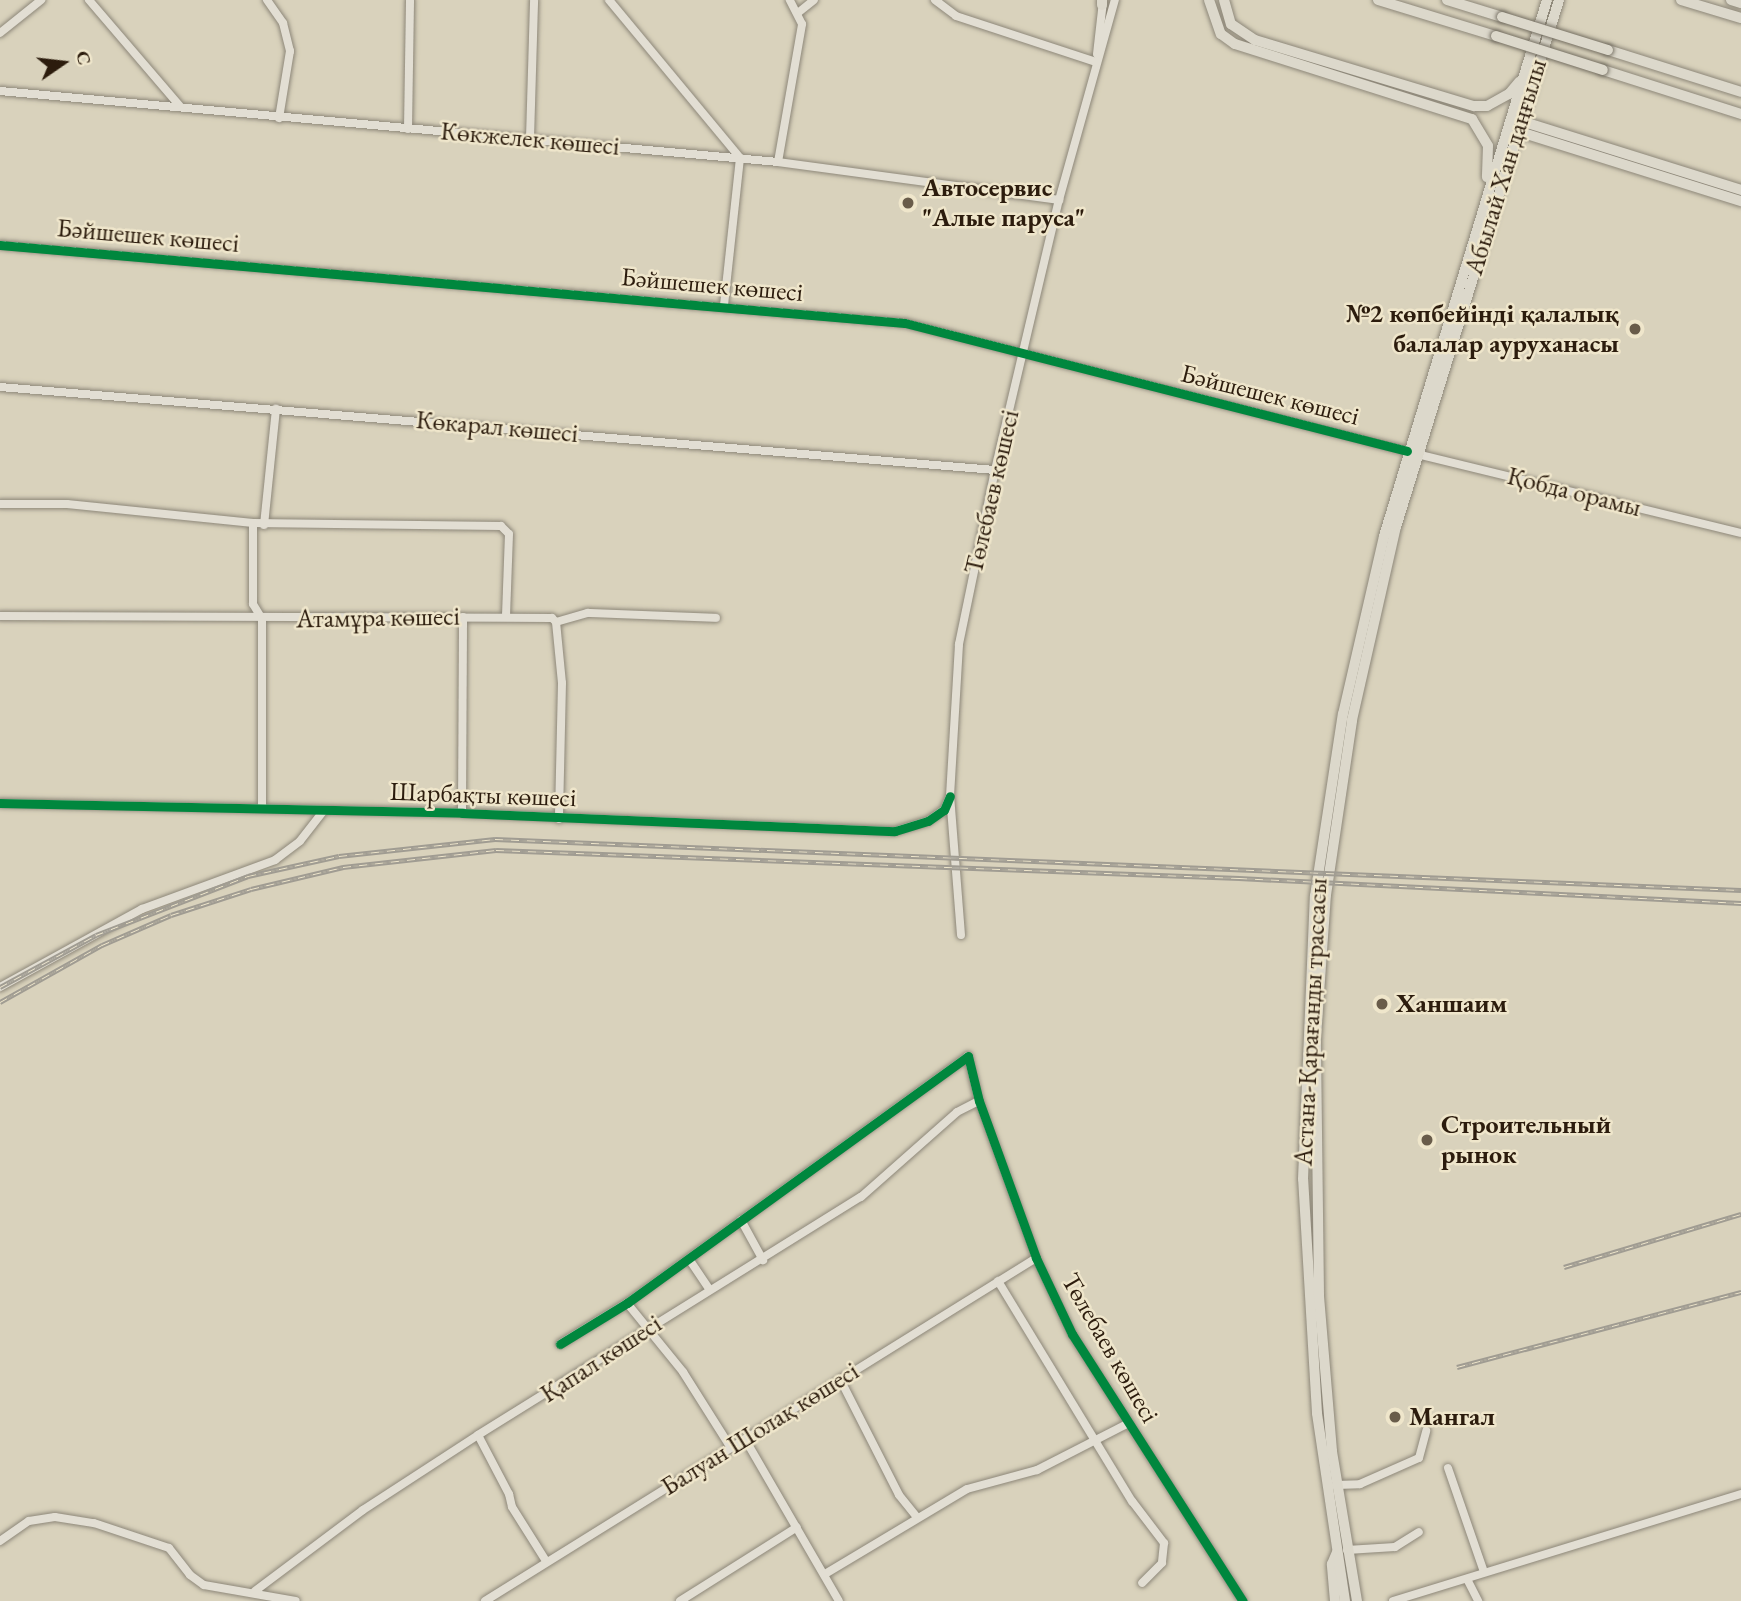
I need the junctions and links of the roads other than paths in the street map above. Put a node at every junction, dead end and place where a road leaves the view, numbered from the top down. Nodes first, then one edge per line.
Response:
1 (41, 0) edge
2 (89, 0) edge
3 (267, 0) edge
4 (410, 0) edge
5 (534, 0) edge
6 (609, 0) edge
7 (790, 0) edge
8 (814, 0) edge
9 (935, 0) edge
10 (1115, 0) edge
11 (1209, 0) edge
12 (1224, 0) edge
13 (1378, 0) edge
14 (1447, 0) edge
15 (1568, 0) edge
16 (1681, 0) edge
17 (1731, 0) edge
18 (1103, 2) edge
19 (1551, 2) edge
20 (1741, 3) edge
21 (799, 12) junction
22 (1741, 18) edge
23 (0, 33) edge
24 (1096, 60) junction
25 (1527, 68) junction
26 (0, 91) edge
27 (1741, 92) edge
28 (180, 106) junction
29 (1741, 114) edge
30 (279, 118) junction
31 (1519, 126) junction
32 (408, 128) junction
33 (530, 138) junction
34 (740, 158) junction
35 (778, 162) junction
36 (1486, 190) junction
37 (1741, 190) edge
38 (1059, 200) junction
39 (1741, 201) edge
40 (0, 245) edge
41 (724, 306) junction
42 (1024, 354) junction
43 (0, 387) edge
44 (276, 409) junction
45 (1412, 452) junction
46 (995, 470) junction
47 (0, 504) edge
48 (253, 523) junction
49 (264, 525) junction
50 (1741, 533) edge
51 (0, 616) edge
52 (506, 616) junction
53 (463, 617) junction
54 (716, 618) dead end
55 (262, 619) junction
56 (556, 622) junction
57 (950, 796) junction
58 (0, 803) edge
59 (262, 807) junction
60 (324, 810) junction
61 (463, 813) junction
62 (559, 819) junction
63 (961, 935) dead end
64 (0, 987) edge
65 (979, 1101) junction
66 (741, 1220) junction
67 (1036, 1258) junction
68 (689, 1259) junction
69 (763, 1260) junction
70 (998, 1281) junction
71 (710, 1290) junction
72 (627, 1303) junction
73 (647, 1328) junction
74 (560, 1344) dead end
75 (841, 1379) junction
76 (1129, 1423) junction
77 (1426, 1431) dead end
78 (478, 1435) junction
79 (745, 1439) junction
80 (1094, 1439) junction
81 (731, 1448) junction
82 (1448, 1468) dead end
83 (1336, 1485) junction
84 (1741, 1494) edge
85 (916, 1516) junction
86 (797, 1527) junction
87 (1419, 1532) dead end
88 (0, 1541) edge
89 (1342, 1550) junction
90 (547, 1561) junction
91 (1484, 1572) junction
92 (825, 1574) junction
93 (1467, 1579) junction
94 (1142, 1583) dead end
95 (255, 1591) junction
96 (296, 1601) edge
97 (485, 1601) edge
98 (680, 1601) edge
99 (839, 1601) edge
100 (1243, 1601) edge
101 (1335, 1601) edge
102 (1345, 1601) edge
103 (1357, 1601) edge
104 (1393, 1601) edge
105 (1478, 1601) edge

1 - 23 street
2 - 28 street
3 - 30 street
4 - 32 street
5 - 33 street
6 - 34 street
7 - 21 street
8 - 21 street
9 - 24 street
10 - 24 street, Төлебаев көшесі
11 - 36 main road
12 - 25 main road
13 - 29 main road, bridge
14 - 27 main road, bridge
15 - 19 main road
16 - 22 main road
17 - 20 main road
18 - 24 street, Төлебаев көшесі
19 - 25 main road, Абылай Хан даңғылы
19 - 31 main road, Абылай Хан даңғылы
21 - 35 street
24 - 38 street, Төлебаев көшесі
25 - 36 main road, Абылай Хан даңғылы
26 - 28 street, Көкжелек көшесі
28 - 30 street, Көкжелек көшесі
30 - 32 street, Көкжелек көшесі
31 - 37 main road
31 - 39 main road
31 - 45 main road, Абылай Хан даңғылы
32 - 33 street, Көкжелек көшесі
33 - 34 street, Көкжелек көшесі
34 - 35 street, Көкжелек көшесі
34 - 41 street
35 - 38 street, Көкжелек көшесі
36 - 45 main road, Абылай Хан даңғылы
38 - 42 street, Төлебаев көшесі
40 - 41 street, Бәйшешек көшесі
41 - 42 street, Бәйшешек көшесі
42 - 45 street, Бәйшешек көшесі
42 - 46 street, Төлебаев көшесі
43 - 44 street, Көкарал көшесі
44 - 46 street, Көкарал көшесі
44 - 49 street
45 - 50 street, Қобда орамы
45 - 83 main road, Астана-Қарағанды трассасы
45 - 89 main road, Астана-Қарағанды трассасы
46 - 57 street, Төлебаев көшесі
47 - 48 street
48 - 49 street
48 - 55 street
49 - 52 street
51 - 55 street, Атамұра көшесі
52 - 53 street, Атамұра көшесі
52 - 56 street, Атамұра көшесі
53 - 55 street, Атамұра көшесі
53 - 61 street
54 - 56 street
55 - 59 street
56 - 62 street
57 - 62 street, Шарбақты көшесі
57 - 63 street, Төлебаев көшесі
58 - 59 street, Шарбақты көшесі
59 - 60 street, Шарбақты көшесі
60 - 61 street, Шарбақты көшесі
60 - 64 street
61 - 62 street, Шарбақты көшесі
65 - 66 street, Төлебаев көшесі
65 - 67 street, Төлебаев көшесі
65 - 69 street, Қапал көшесі
66 - 68 street
66 - 69 street
67 - 70 street, Балуан Шолақ көшесі
67 - 76 street, Төлебаев көшесі
68 - 71 street
68 - 72 street
69 - 71 street, Қапал көшесі
70 - 75 street, Балуан Шолақ көшесі
70 - 80 street
71 - 73 street, Қапал көшесі
72 - 73 street
72 - 74 street
73 - 78 street, Қапал көшесі
73 - 81 street
75 - 79 street, Балуан Шолақ көшесі
75 - 85 street
76 - 80 street
76 - 100 street, Төлебаев көшесі
77 - 83 street
78 - 90 street
78 - 95 street, Қапал көшесі
79 - 81 street, Балуан Шолақ көшесі
79 - 86 street
80 - 85 street
80 - 94 street
81 - 90 street, Балуан Шолақ көшесі
82 - 91 street
83 - 89 main road, Астана-Қарағанды трассасы
84 - 91 street
85 - 92 street
86 - 92 street
86 - 98 street
87 - 89 street
88 - 95 street
89 - 101 main road
89 - 102 main road, Астана-Қарағанды трассасы
89 - 103 main road, Астана-Қарағанды трассасы
90 - 97 street, Балуан Шолақ көшесі
91 - 93 street
92 - 99 street
93 - 104 street
93 - 105 street
95 - 96 street

